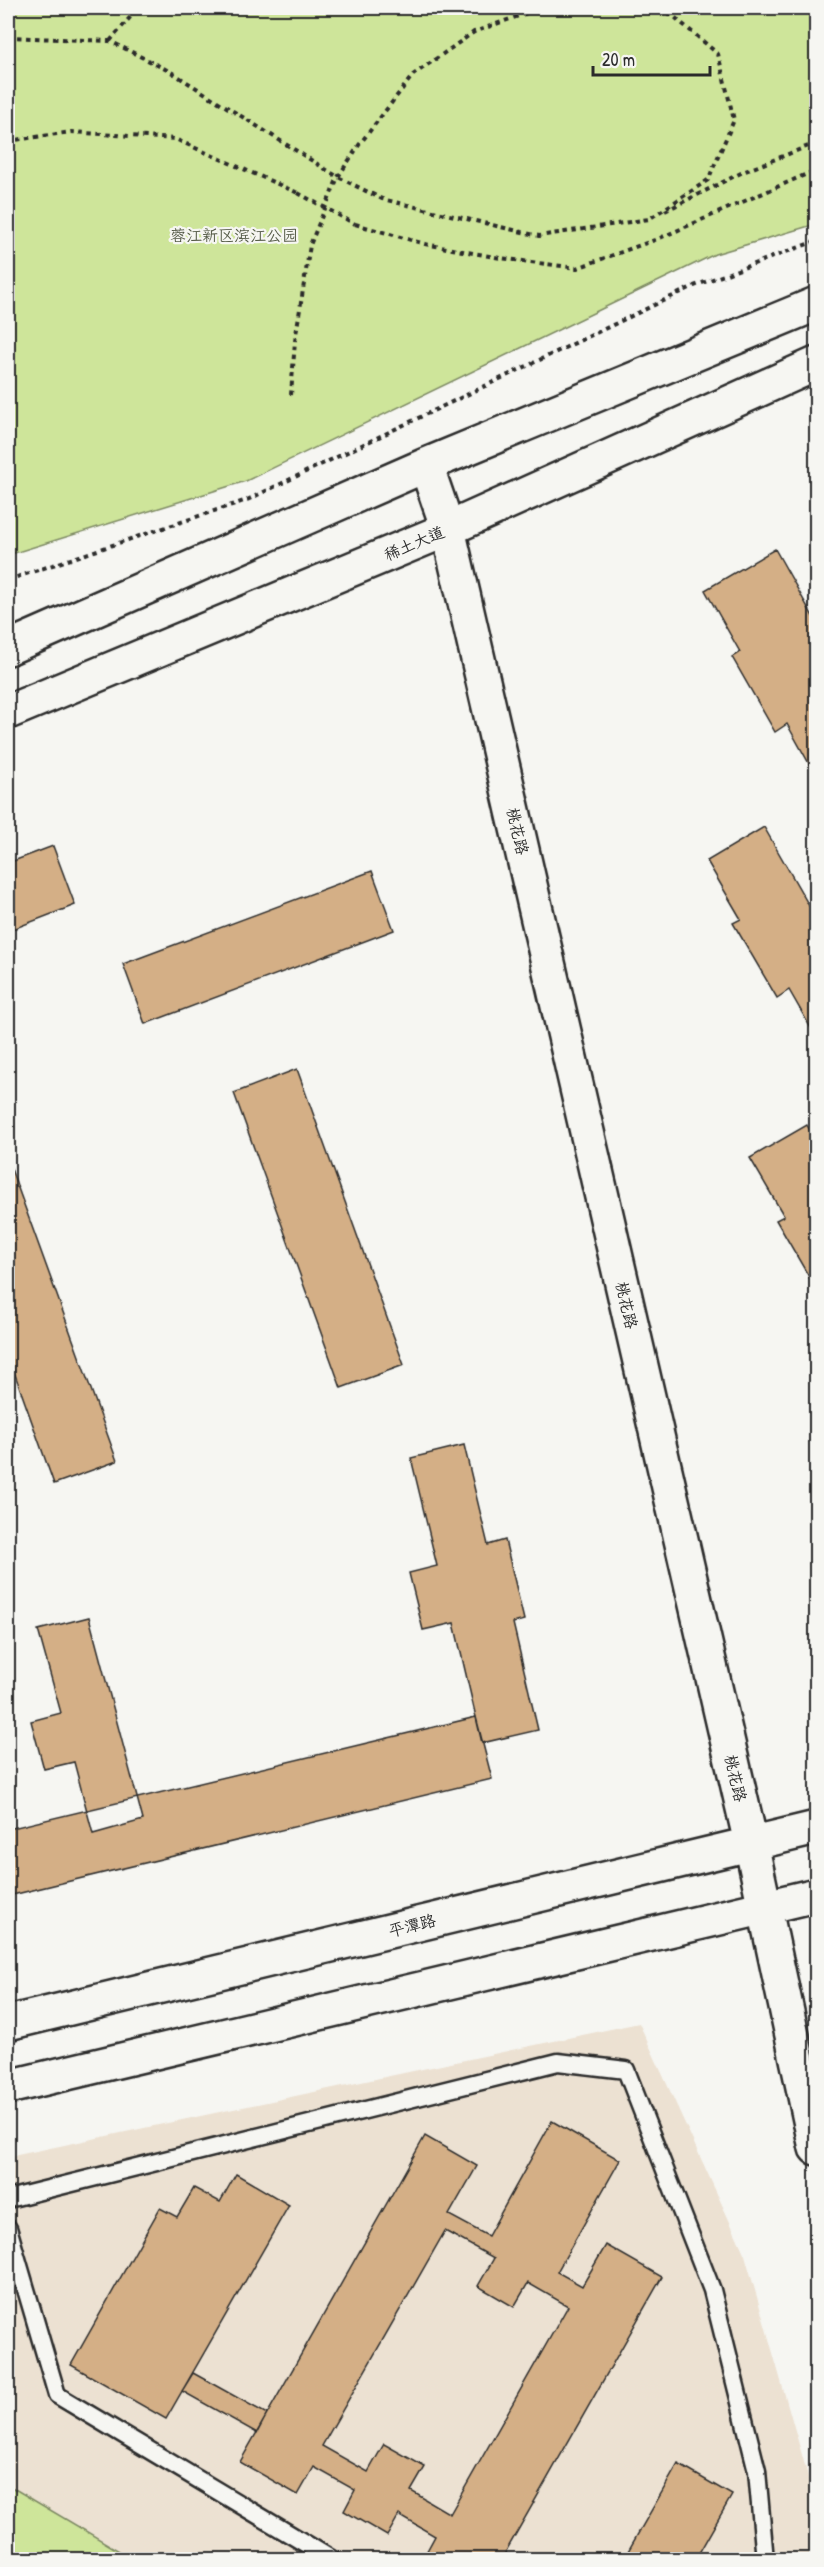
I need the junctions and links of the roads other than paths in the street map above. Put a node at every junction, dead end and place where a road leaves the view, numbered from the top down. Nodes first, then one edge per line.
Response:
1 (816, 304) edge
2 (816, 364) edge
3 (426, 465) junction
4 (448, 529) junction
5 (8, 648) edge
6 (8, 712) edge
7 (816, 1828) edge
8 (751, 1843) junction
9 (816, 1895) edge
10 (765, 1907) junction
11 (8, 2023) edge
12 (8, 2087) edge
13 (816, 2148) edge
14 (8, 2199) edge
15 (8, 2228) edge
16 (333, 2559) edge
17 (765, 2559) edge

1 - 3 street
2 - 4 street, 稀土大道
3 - 4 street, 桃花路
3 - 5 street
4 - 6 street, 稀土大道
4 - 8 street, 桃花路
7 - 8 street, 平潭路
8 - 10 street, 桃花路
8 - 11 street, 平潭路
9 - 10 street
10 - 12 street
10 - 13 street, 桃花路
14 - 17 lane
15 - 16 lane

